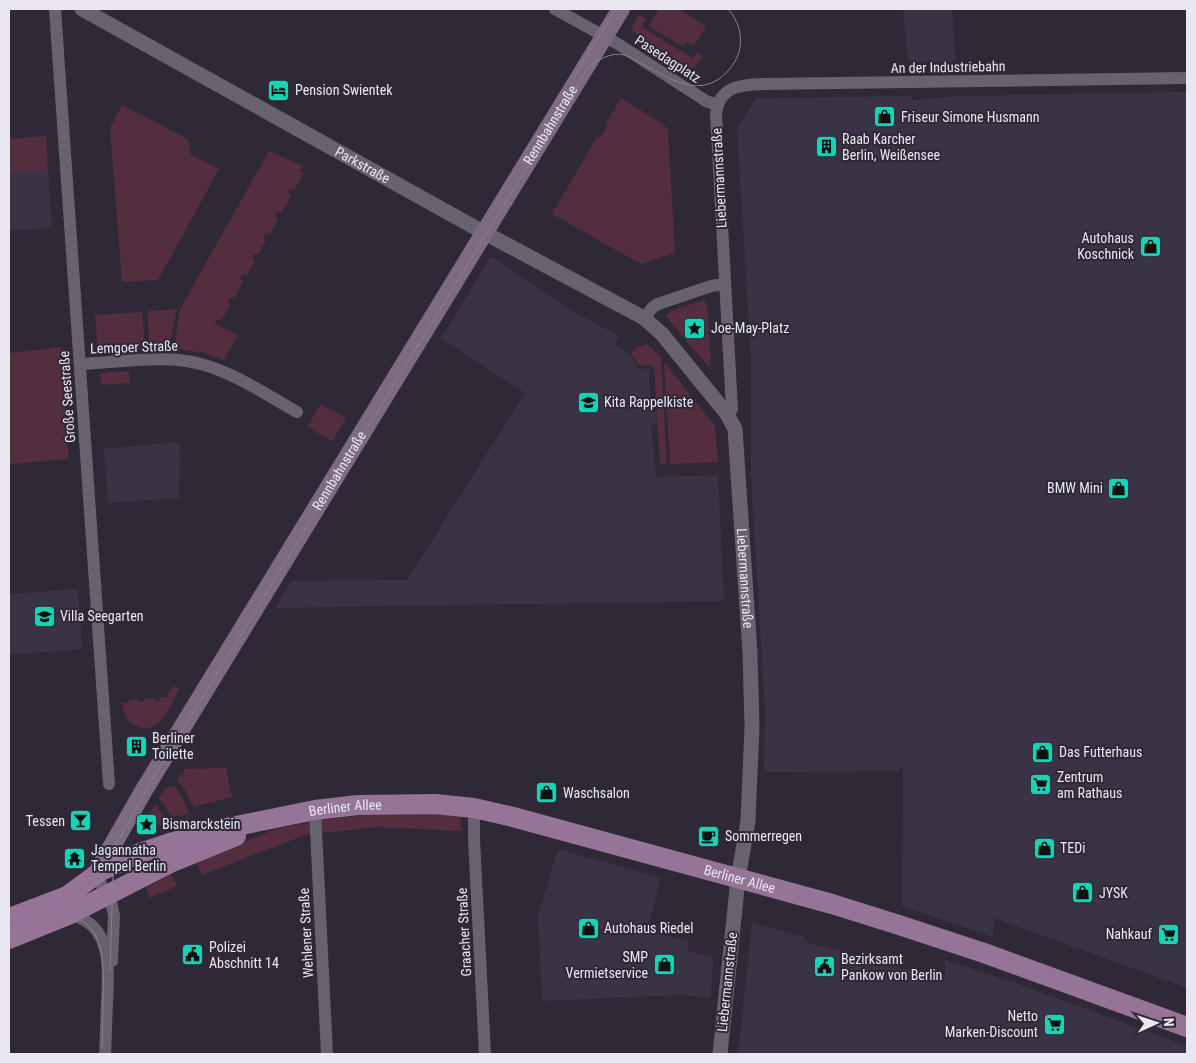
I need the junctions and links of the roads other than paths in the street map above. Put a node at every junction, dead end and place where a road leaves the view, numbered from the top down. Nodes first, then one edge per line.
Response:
1 (55, 9) edge
2 (82, 9) edge
3 (555, 9) edge
4 (621, 9) edge
5 (604, 36) junction
6 (1187, 78) edge
7 (717, 105) junction
8 (484, 232) junction
9 (724, 284) junction
10 (644, 318) junction
11 (80, 364) junction
12 (297, 412) dead end
13 (727, 414) junction
14 (109, 784) dead end
15 (474, 808) junction
16 (315, 810) junction
17 (279, 818) junction
18 (96, 874) junction
19 (738, 879) junction
20 (108, 896) junction
21 (68, 915) junction
22 (9, 918) edge
23 (49, 923) junction
24 (9, 939) edge
25 (107, 998) junction
26 (1187, 1027) edge
27 (105, 1054) edge
28 (327, 1054) edge
29 (485, 1054) edge
30 (720, 1054) edge

1 - 11 street, Große Seestraße
2 - 8 street, Parkstraße
3 - 5 street, Pasedagplatz
4 - 5 main road, Rennbahnstraße
5 - 7 street, Pasedagplatz
5 - 8 main road, Rennbahnstraße
6 - 7 street, An der Industriebahn
7 - 9 street, Liebermannstraße
8 - 10 street, Parkstraße
8 - 18 main road, Rennbahnstraße
9 - 10 street
9 - 13 street, Liebermannstraße
10 - 13 street, Parkstraße
11 - 12 street, Lemgoer Straße
11 - 14 street, Große Seestraße
13 - 19 street, Liebermannstraße
15 - 16 main road, Berliner Allee
15 - 19 main road, Berliner Allee
15 - 29 street, Graacher Straße
16 - 17 main road, Berliner Allee
16 - 28 street, Wehlener Straße
17 - 18 main road, Berliner Allee
17 - 20 main road, Berliner Allee
18 - 20 street
18 - 22 main road, Berliner Allee
18 - 23 main road, Rennbahnstraße
19 - 26 main road, Berliner Allee
19 - 30 street, Liebermannstraße
20 - 21 main road, Berliner Allee
20 - 25 street
21 - 23 main road, Berliner Allee
21 - 25 street
23 - 24 main road, Berliner Allee
25 - 27 street

